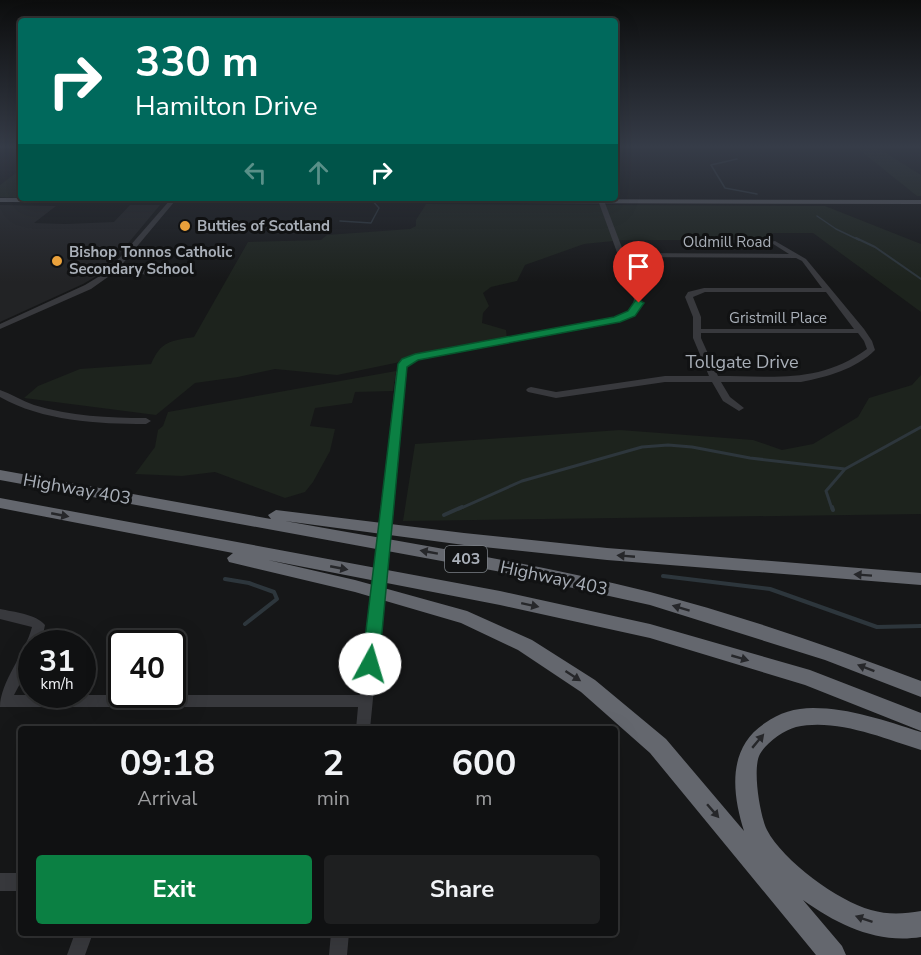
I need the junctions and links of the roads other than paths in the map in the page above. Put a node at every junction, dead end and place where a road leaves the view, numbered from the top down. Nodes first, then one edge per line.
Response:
1 (0, 200) edge
2 (18, 200) edge
3 (172, 201) joint
4 (921, 202) edge
5 (602, 203) junction
6 (773, 242) dead end
7 (622, 255) junction
8 (797, 256) junction
9 (115, 270) junction
10 (162, 274) dead end
11 (828, 290) junction
12 (0, 327) edge
13 (696, 331) junction
14 (861, 331) junction
15 (715, 379) junction
16 (531, 390) dead end
17 (0, 393) edge
18 (739, 408) dead end
19 (146, 421) dead end
20 (0, 475) edge
21 (124, 497) junction
22 (1, 504) edge
23 (116, 526) junction
24 (921, 579) edge
25 (0, 614) edge
26 (37, 630) edge
27 (18, 671) edge
28 (921, 689) edge
29 (2, 701) edge
30 (367, 701) junction
31 (921, 722) edge
32 (363, 726) edge
33 (921, 741) edge
34 (0, 882) edge
35 (18, 882) edge
36 (921, 924) edge
37 (83, 936) edge
38 (340, 936) edge
39 (76, 955) edge
40 (338, 955) edge
41 (833, 955) edge

1 - 2 main road
3 - 5 main road
3 - 9 street
4 - 5 main road
5 - 7 street
6 - 8 street, Tollgate Drive
7 - 8 street, Oldmill Road
7 - 30 street, bridge
8 - 11 street, Tollgate Drive
9 - 10 street
9 - 12 street
11 - 13 street
11 - 14 street, Tollgate Drive
13 - 14 street, Gristmill Place
13 - 15 street
14 - 15 street, Tollgate Drive
15 - 16 street, Tollgate Drive
15 - 18 street
17 - 19 street
20 - 21 highway, Highway 403 / 403
24 -> 21 highway
28 -> 21 highway, Highway 403 / 403
22 -> 23 highway, 403
23 -> 31 highway, Highway 403 / 403
23 -> 41 highway
25 - 26 street
27 - 29 street
29 - 30 street
30 - 32 street
36 -> 33 highway
34 - 35 street
37 - 39 street
38 - 40 street

